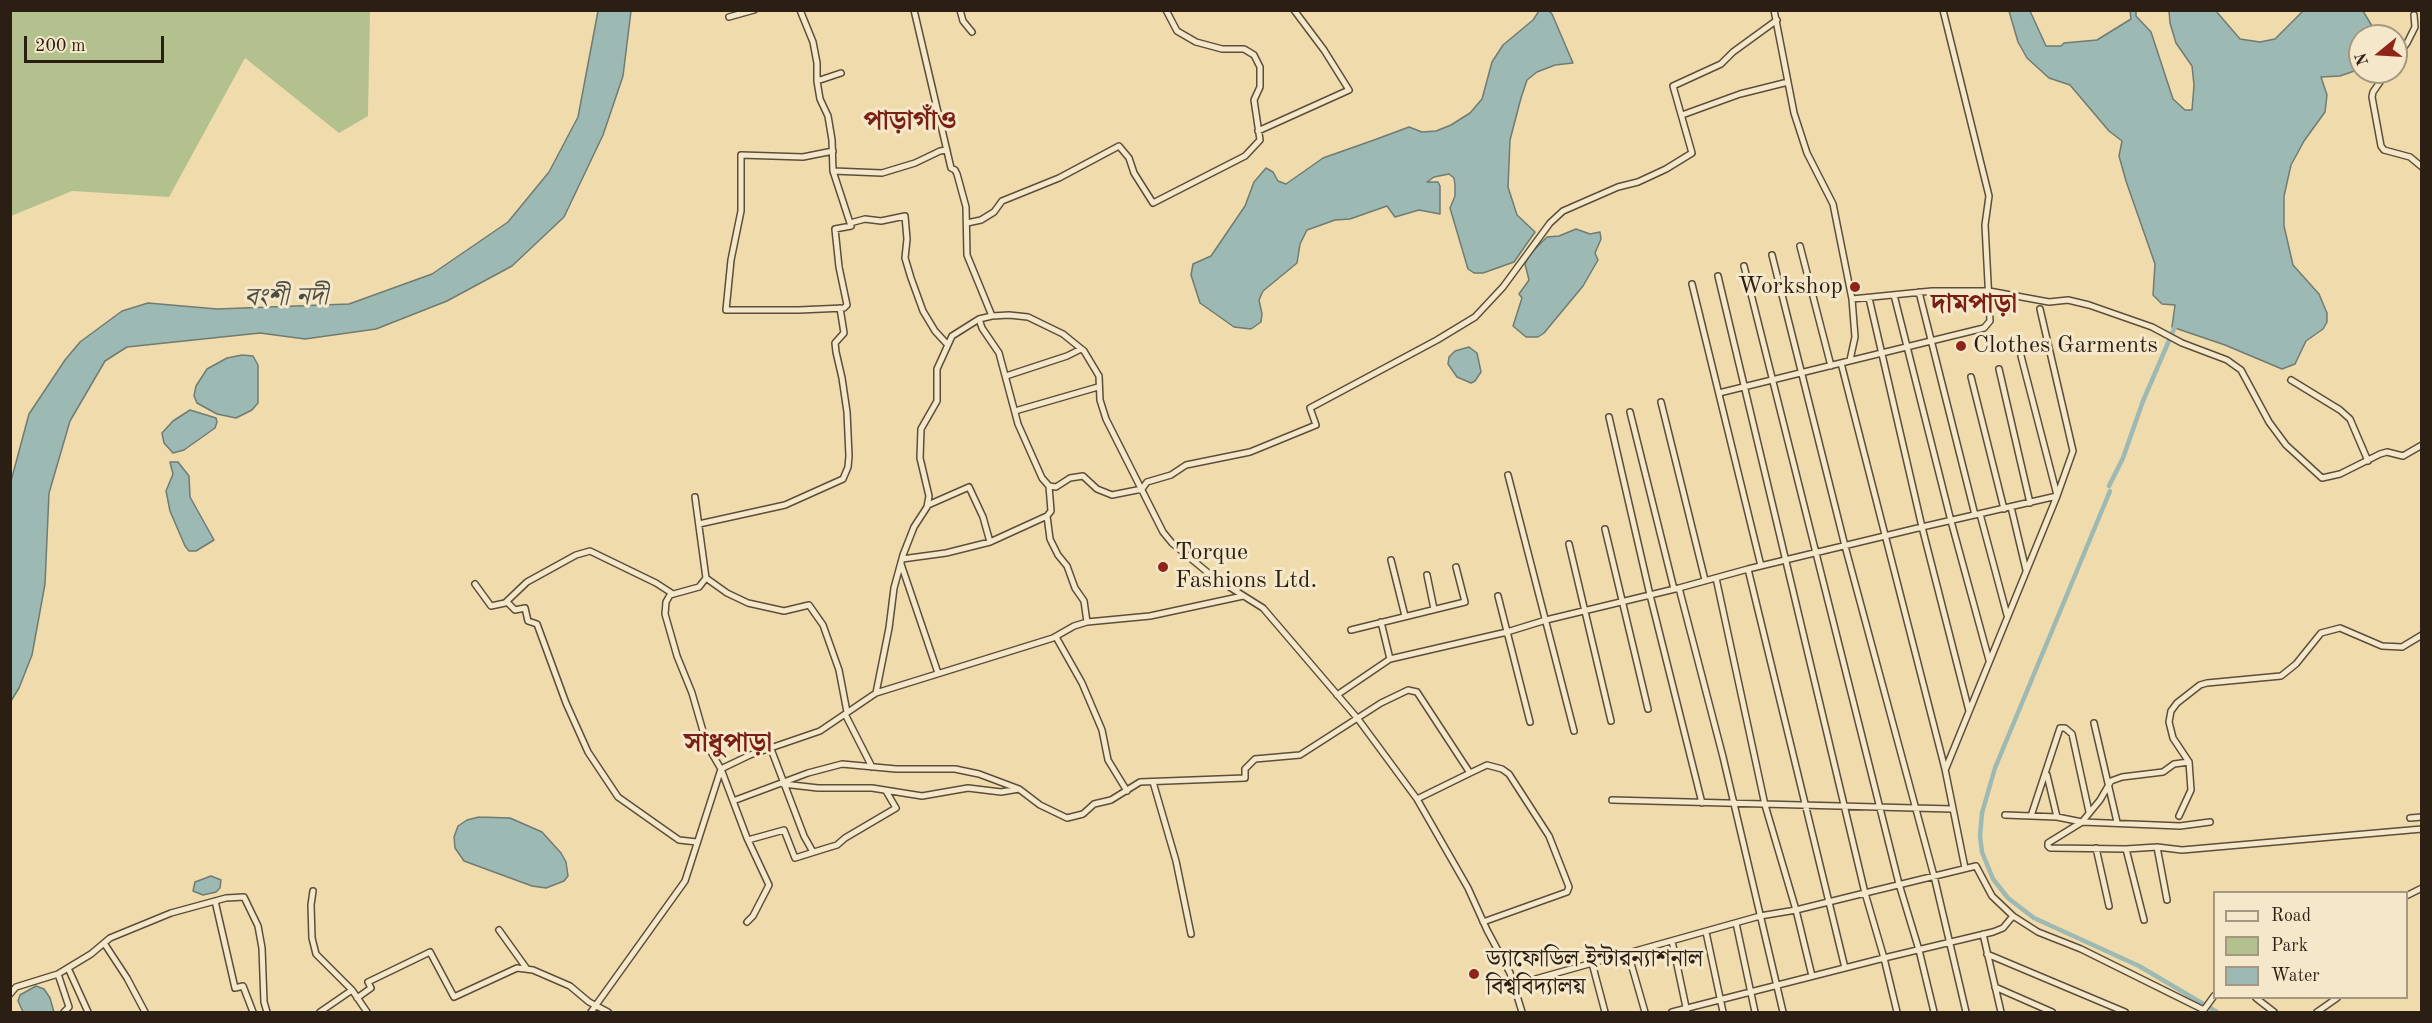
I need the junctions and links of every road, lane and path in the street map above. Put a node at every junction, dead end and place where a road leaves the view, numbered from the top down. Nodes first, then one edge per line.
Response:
1 (754, 10) edge
2 (800, 10) edge
3 (914, 10) edge
4 (960, 10) edge
5 (1166, 10) edge
6 (1294, 10) edge
7 (1774, 10) edge
8 (1943, 10) edge
9 (2414, 15) dead end
10 (729, 17) dead end
11 (1777, 20) junction
12 (972, 32) dead end
13 (2408, 42) edge
14 (841, 73) dead end
15 (817, 81) junction
16 (1788, 82) junction
17 (2378, 84) edge
18 (1682, 115) junction
19 (1258, 131) junction
20 (948, 150) junction
21 (833, 151) junction
22 (2421, 167) edge
23 (832, 171) junction
24 (850, 223) junction
25 (967, 223) junction
26 (1800, 246) dead end
27 (1772, 255) dead end
28 (1744, 266) dead end
29 (1718, 276) dead end
30 (1692, 284) dead end
31 (1989, 291) junction
32 (1919, 292) junction
33 (1894, 295) junction
34 (1869, 298) junction
35 (1852, 299) junction
36 (840, 308) junction
37 (2040, 309) dead end
38 (992, 316) junction
39 (979, 319) junction
40 (1932, 340) junction
41 (947, 344) junction
42 (1907, 346) junction
43 (1081, 349) junction
44 (1881, 352) junction
45 (2021, 356) dead end
46 (1850, 360) junction
47 (1841, 363) junction
48 (1831, 366) junction
49 (1999, 369) dead end
50 (1803, 372) junction
51 (1006, 376) junction
52 (1971, 377) dead end
53 (1772, 380) junction
54 (2291, 380) dead end
55 (1098, 387) junction
56 (1745, 387) junction
57 (1719, 393) junction
58 (1661, 402) dead end
59 (1016, 411) junction
60 (1630, 412) dead end
61 (1609, 417) dead end
62 (2421, 445) edge
63 (2368, 460) junction
64 (1509, 475) dead end
65 (1049, 486) junction
66 (1142, 489) junction
67 (2057, 496) junction
68 (696, 497) dead end
69 (2030, 503) junction
70 (928, 505) junction
71 (2011, 507) junction
72 (2004, 508) junction
73 (1978, 515) junction
74 (1047, 516) junction
75 (1951, 521) junction
76 (699, 525) junction
77 (1922, 527) junction
78 (1605, 529) dead end
79 (1884, 537) junction
80 (990, 542) junction
81 (1569, 543) dead end
82 (1845, 546) junction
83 (1815, 553) junction
84 (1391, 560) dead end
85 (1784, 560) junction
86 (901, 561) junction
87 (1761, 566) junction
88 (1456, 567) dead end
89 (1748, 569) junction
90 (2027, 572) junction
91 (1427, 575) dead end
92 (706, 578) junction
93 (1716, 578) junction
94 (1705, 580) junction
95 (475, 584) dead end
96 (1676, 588) junction
97 (673, 594) junction
98 (1650, 595) junction
99 (1244, 596) junction
100 (1498, 596) dead end
101 (507, 602) junction
102 (1622, 602) junction
103 (1434, 609) junction
104 (1585, 611) junction
105 (1405, 616) junction
106 (2008, 617) junction
107 (1546, 620) junction
108 (1087, 622) junction
109 (1381, 622) junction
110 (1351, 630) dead end
111 (1507, 632) junction
112 (1056, 636) junction
113 (2421, 636) edge
114 (1390, 659) junction
115 (1990, 661) junction
116 (938, 673) junction
117 (876, 693) junction
118 (1337, 695) junction
119 (1648, 709) dead end
120 (1969, 712) junction
121 (846, 713) junction
122 (1358, 719) junction
123 (1611, 721) dead end
124 (1530, 722) dead end
125 (2094, 723) dead end
126 (1574, 730) dead end
127 (771, 748) junction
128 (2189, 762) junction
129 (872, 767) junction
130 (721, 769) junction
131 (1945, 769) junction
132 (1470, 773) junction
133 (2047, 775) junction
134 (1153, 782) junction
135 (783, 784) junction
136 (2109, 784) junction
137 (1019, 789) junction
138 (886, 790) junction
139 (1126, 791) junction
140 (1417, 799) junction
141 (1612, 800) dead end
142 (733, 801) junction
143 (1702, 803) junction
144 (1734, 804) junction
145 (1765, 805) junction
146 (1806, 806) junction
147 (1844, 807) junction
148 (1916, 808) junction
149 (1880, 809) junction
150 (1952, 809) junction
151 (2089, 812) junction
152 (2005, 815) dead end
153 (2031, 816) junction
154 (2179, 816) dead end
155 (2057, 817) junction
156 (2421, 817) edge
157 (2410, 818) dead end
158 (2082, 822) junction
159 (2117, 822) junction
160 (2210, 822) dead end
161 (2421, 829) edge
162 (748, 840) junction
163 (697, 842) junction
164 (2157, 847) junction
165 (2096, 848) junction
166 (2126, 849) junction
167 (813, 852) junction
168 (1965, 868) junction
169 (1934, 876) junction
170 (1899, 884) junction
171 (313, 891) dead end
172 (1865, 893) junction
173 (2167, 900) dead end
174 (215, 901) junction
175 (1829, 902) junction
176 (2109, 906) dead end
177 (1796, 910) junction
178 (1760, 916) junction
179 (2013, 916) junction
180 (2144, 920) dead end
181 (747, 922) dead end
182 (1483, 922) junction
183 (1736, 923) junction
184 (499, 930) dead end
185 (1706, 932) junction
186 (1191, 934) dead end
187 (1983, 934) junction
188 (1672, 941) junction
189 (1950, 942) junction
190 (104, 943) junction
191 (1919, 950) junction
192 (1628, 953) junction
193 (1988, 954) junction
194 (1884, 958) junction
195 (1592, 963) junction
196 (68, 968) junction
197 (1845, 968) junction
198 (527, 969) junction
199 (58, 974) junction
200 (1812, 976) junction
201 (1514, 985) junction
202 (1777, 986) junction
203 (1995, 987) junction
204 (352, 990) junction
205 (1750, 992) junction
206 (10, 994) edge
207 (2213, 997) edge
208 (357, 998) junction
209 (2257, 999) edge
210 (2336, 999) edge
211 (1720, 1000) junction
212 (595, 1006) junction
213 (1687, 1011) edge
214 (2203, 1011) edge
215 (64, 1012) edge
216 (88, 1012) edge
217 (145, 1012) edge
218 (253, 1012) edge
219 (267, 1012) edge
220 (320, 1012) edge
221 (367, 1012) edge
222 (591, 1012) edge
223 (608, 1012) edge
224 (1522, 1012) edge
225 (1605, 1012) edge
226 (1645, 1012) edge
227 (1672, 1012) edge
228 (1723, 1012) edge
229 (1755, 1012) edge
230 (1783, 1012) edge
231 (1897, 1012) edge
232 (1934, 1012) edge
233 (1966, 1012) edge
234 (2001, 1012) edge
235 (2052, 1012) edge
236 (2125, 1012) edge
237 (2274, 1012) edge
238 (2317, 1012) edge

1 - 10 street
2 - 15 street
3 - 20 street
4 - 12 street
5 - 19 street
6 - 19 street
7 - 11 street
8 - 31 street
9 - 13 street
11 - 16 street
11 - 18 street
14 - 15 street
15 - 21 street
16 - 18 street
16 - 35 street
17 - 22 street
18 - 66 street
19 - 25 street
20 - 23 street
20 - 25 street
21 - 23 street
21 - 36 street
23 - 24 street
24 - 36 street
24 - 41 street
25 - 38 street
26 - 48 street
27 - 50 street
28 - 53 street
29 - 56 street
30 - 57 street
31 - 32 street
31 - 40 street
31 - 63 street
32 - 33 street
32 - 40 street
33 - 34 street
33 - 42 street
34 - 35 street
34 - 44 street
35 - 46 street
36 - 76 street
37 - 67 street
38 - 39 street
38 - 43 street
39 - 41 street
39 - 51 street
40 - 42 street
40 - 73 street
41 - 70 street
42 - 44 street
42 - 75 street
43 - 51 street
43 - 55 street
44 - 46 street
44 - 77 street
45 - 67 street
46 - 47 street
47 - 48 street
47 - 79 street
48 - 50 street
49 - 69 street
50 - 53 street
50 - 82 street
51 - 59 street
52 - 72 street
53 - 56 street
53 - 83 street
54 - 63 street
55 - 59 street
55 - 66 street
56 - 57 street
56 - 85 street
57 - 87 street
58 - 94 street
59 - 65 street
60 - 96 street
61 - 98 street
62 - 63 street
64 - 107 street
65 - 66 street
65 - 74 street
66 - 99 street
67 - 69 street
67 - 90 street
68 - 76 street
69 - 71 street
70 - 80 street
70 - 86 street
71 - 72 street
71 - 90 street
72 - 73 street
73 - 75 street
73 - 106 street
74 - 80 street
74 - 108 street
75 - 77 street
75 - 115 street
76 - 92 street
77 - 79 street
77 - 120 street
78 - 102 street
79 - 82 street
79 - 131 street
80 - 86 street
81 - 104 street
82 - 83 street
82 - 148 street
83 - 85 street
83 - 149 street
84 - 105 street
85 - 87 street
85 - 147 street
86 - 116 street
86 - 117 street
87 - 89 street
88 - 103 street
89 - 93 street
89 - 146 street
90 - 106 street
91 - 103 street
92 - 97 street
92 - 121 street
93 - 94 street
93 - 145 street
94 - 96 street
95 - 101 street
96 - 98 street
96 - 144 street
97 - 101 street
97 - 130 street
98 - 102 street
98 - 143 street
99 - 108 street
99 - 118 street
100 - 111 street
101 - 163 street
102 - 104 street
102 - 119 street
103 - 105 street
104 - 107 street
104 - 123 street
105 - 109 street
106 - 115 street
107 - 111 street
107 - 126 street
108 - 112 street
109 - 110 street
109 - 114 street
111 - 114 street
111 - 124 street
112 - 116 street
112 - 139 street
113 - 128 street
114 - 118 street
115 - 120 street
116 - 117 street
117 - 121 street
118 - 122 street
120 - 131 street
121 - 127 street
121 - 129 street
122 - 132 street
122 - 134 street
122 - 140 street
125 - 136 street
127 - 130 street
127 - 135 street
128 - 136 street
128 - 154 street
129 - 135 street
129 - 137 street
130 - 142 street
130 - 163 street
131 - 150 street
132 - 140 street
132 - 182 street
133 - 151 street
133 - 153 street
133 - 155 street
134 - 139 street
134 - 186 street
135 - 138 street
135 - 142 street
135 - 167 street
136 - 151 street
136 - 159 street
137 - 138 street
137 - 139 street
138 - 167 street
140 - 182 street
141 - 143 street
142 - 162 street
143 - 144 street
144 - 145 street
144 - 178 street
145 - 146 street
145 - 177 street
146 - 147 street
146 - 175 street
147 - 149 street
147 - 172 street
148 - 149 street
148 - 150 street
148 - 169 street
149 - 170 street
150 - 168 street
151 - 158 street
152 - 153 street
153 - 155 street
155 - 158 street
156 - 157 street
158 - 159 street
158 - 165 street
159 - 160 street
161 - 164 street
162 - 167 street
162 - 181 street
163 - 212 street
164 - 166 street
164 - 173 street
165 - 166 street
165 - 176 street
166 - 180 street
168 - 169 street
168 - 179 street
169 - 170 street
169 - 189 street
170 - 172 street
170 - 191 street
171 - 204 street
172 - 175 street
172 - 194 street
174 - 190 street
174 - 218 street
174 - 219 street
175 - 177 street
175 - 197 street
177 - 178 street
177 - 200 street
178 - 183 street
178 - 202 street
179 - 187 street
179 - 214 street
182 - 201 street
183 - 185 street
183 - 205 street
184 - 198 street
185 - 188 street
185 - 211 street
187 - 189 street
187 - 193 street
188 - 192 street
188 - 213 street
189 - 191 street
189 - 233 street
190 - 196 street
190 - 217 street
191 - 194 street
191 - 232 street
192 - 195 street
192 - 226 street
193 - 203 street
193 - 236 street
194 - 197 street
194 - 231 street
195 - 201 street
195 - 225 street
196 - 199 street
196 - 216 street
197 - 200 street
198 - 208 street
198 - 212 street
199 - 206 street
199 - 215 street
200 - 202 street
201 - 224 street
202 - 205 street
202 - 230 street
203 - 234 street
203 - 235 street
204 - 208 street
204 - 220 street
205 - 211 street
205 - 229 street
207 - 214 street
208 - 221 street
209 - 237 street
210 - 238 street
211 - 213 street
211 - 228 street
212 - 222 street
212 - 223 street
213 - 227 street

